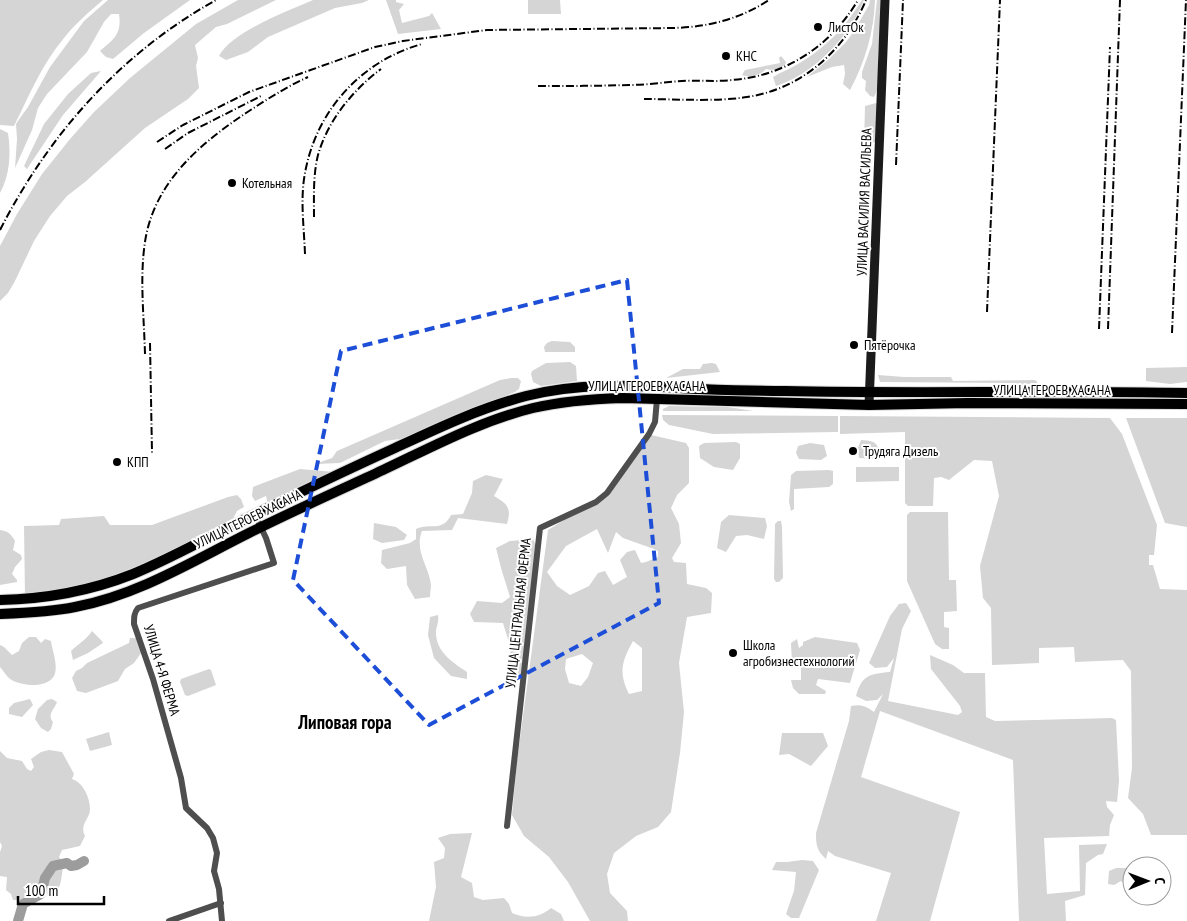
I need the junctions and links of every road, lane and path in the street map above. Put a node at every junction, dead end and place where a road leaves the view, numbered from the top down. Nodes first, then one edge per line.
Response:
1 (886, 0) edge
2 (870, 393) junction
3 (1187, 393) edge
4 (657, 399) junction
5 (1187, 404) edge
6 (869, 405) junction
7 (255, 515) junction
8 (261, 528) junction
9 (0, 600) edge
10 (0, 614) edge
11 (507, 826) dead end
12 (221, 903) junction
13 (169, 921) edge
14 (222, 921) edge

1 - 2 main road, УЛИЦА ВАСИЛИЯ ВАСИЛЬЕВА
2 - 3 main road, УЛИЦА ГЕРОЕВ ХАСАНА
2 - 6 main road, УЛИЦА ВАСИЛИЯ ВАСИЛЬЕВА
2 - 7 main road, УЛИЦА ГЕРОЕВ ХАСАНА
4 - 6 main road, УЛИЦА ГЕРОЕВ ХАСАНА
4 - 8 main road, УЛИЦА ГЕРОЕВ ХАСАНА
4 - 11 street, УЛИЦА ЦЕНТРАЛЬНАЯ ФЕРМА
5 - 6 main road, УЛИЦА ГЕРОЕВ ХАСАНА
7 - 8 street, УЛИЦА 4-Я ФЕРМА
7 - 9 main road, УЛИЦА ГЕРОЕВ ХАСАНА
8 - 10 main road, УЛИЦА ГЕРОЕВ ХАСАНА
8 - 12 street, УЛИЦА 4-Я ФЕРМА
12 - 13 street
12 - 14 street, УЛИЦА 4-Я ФЕРМА

